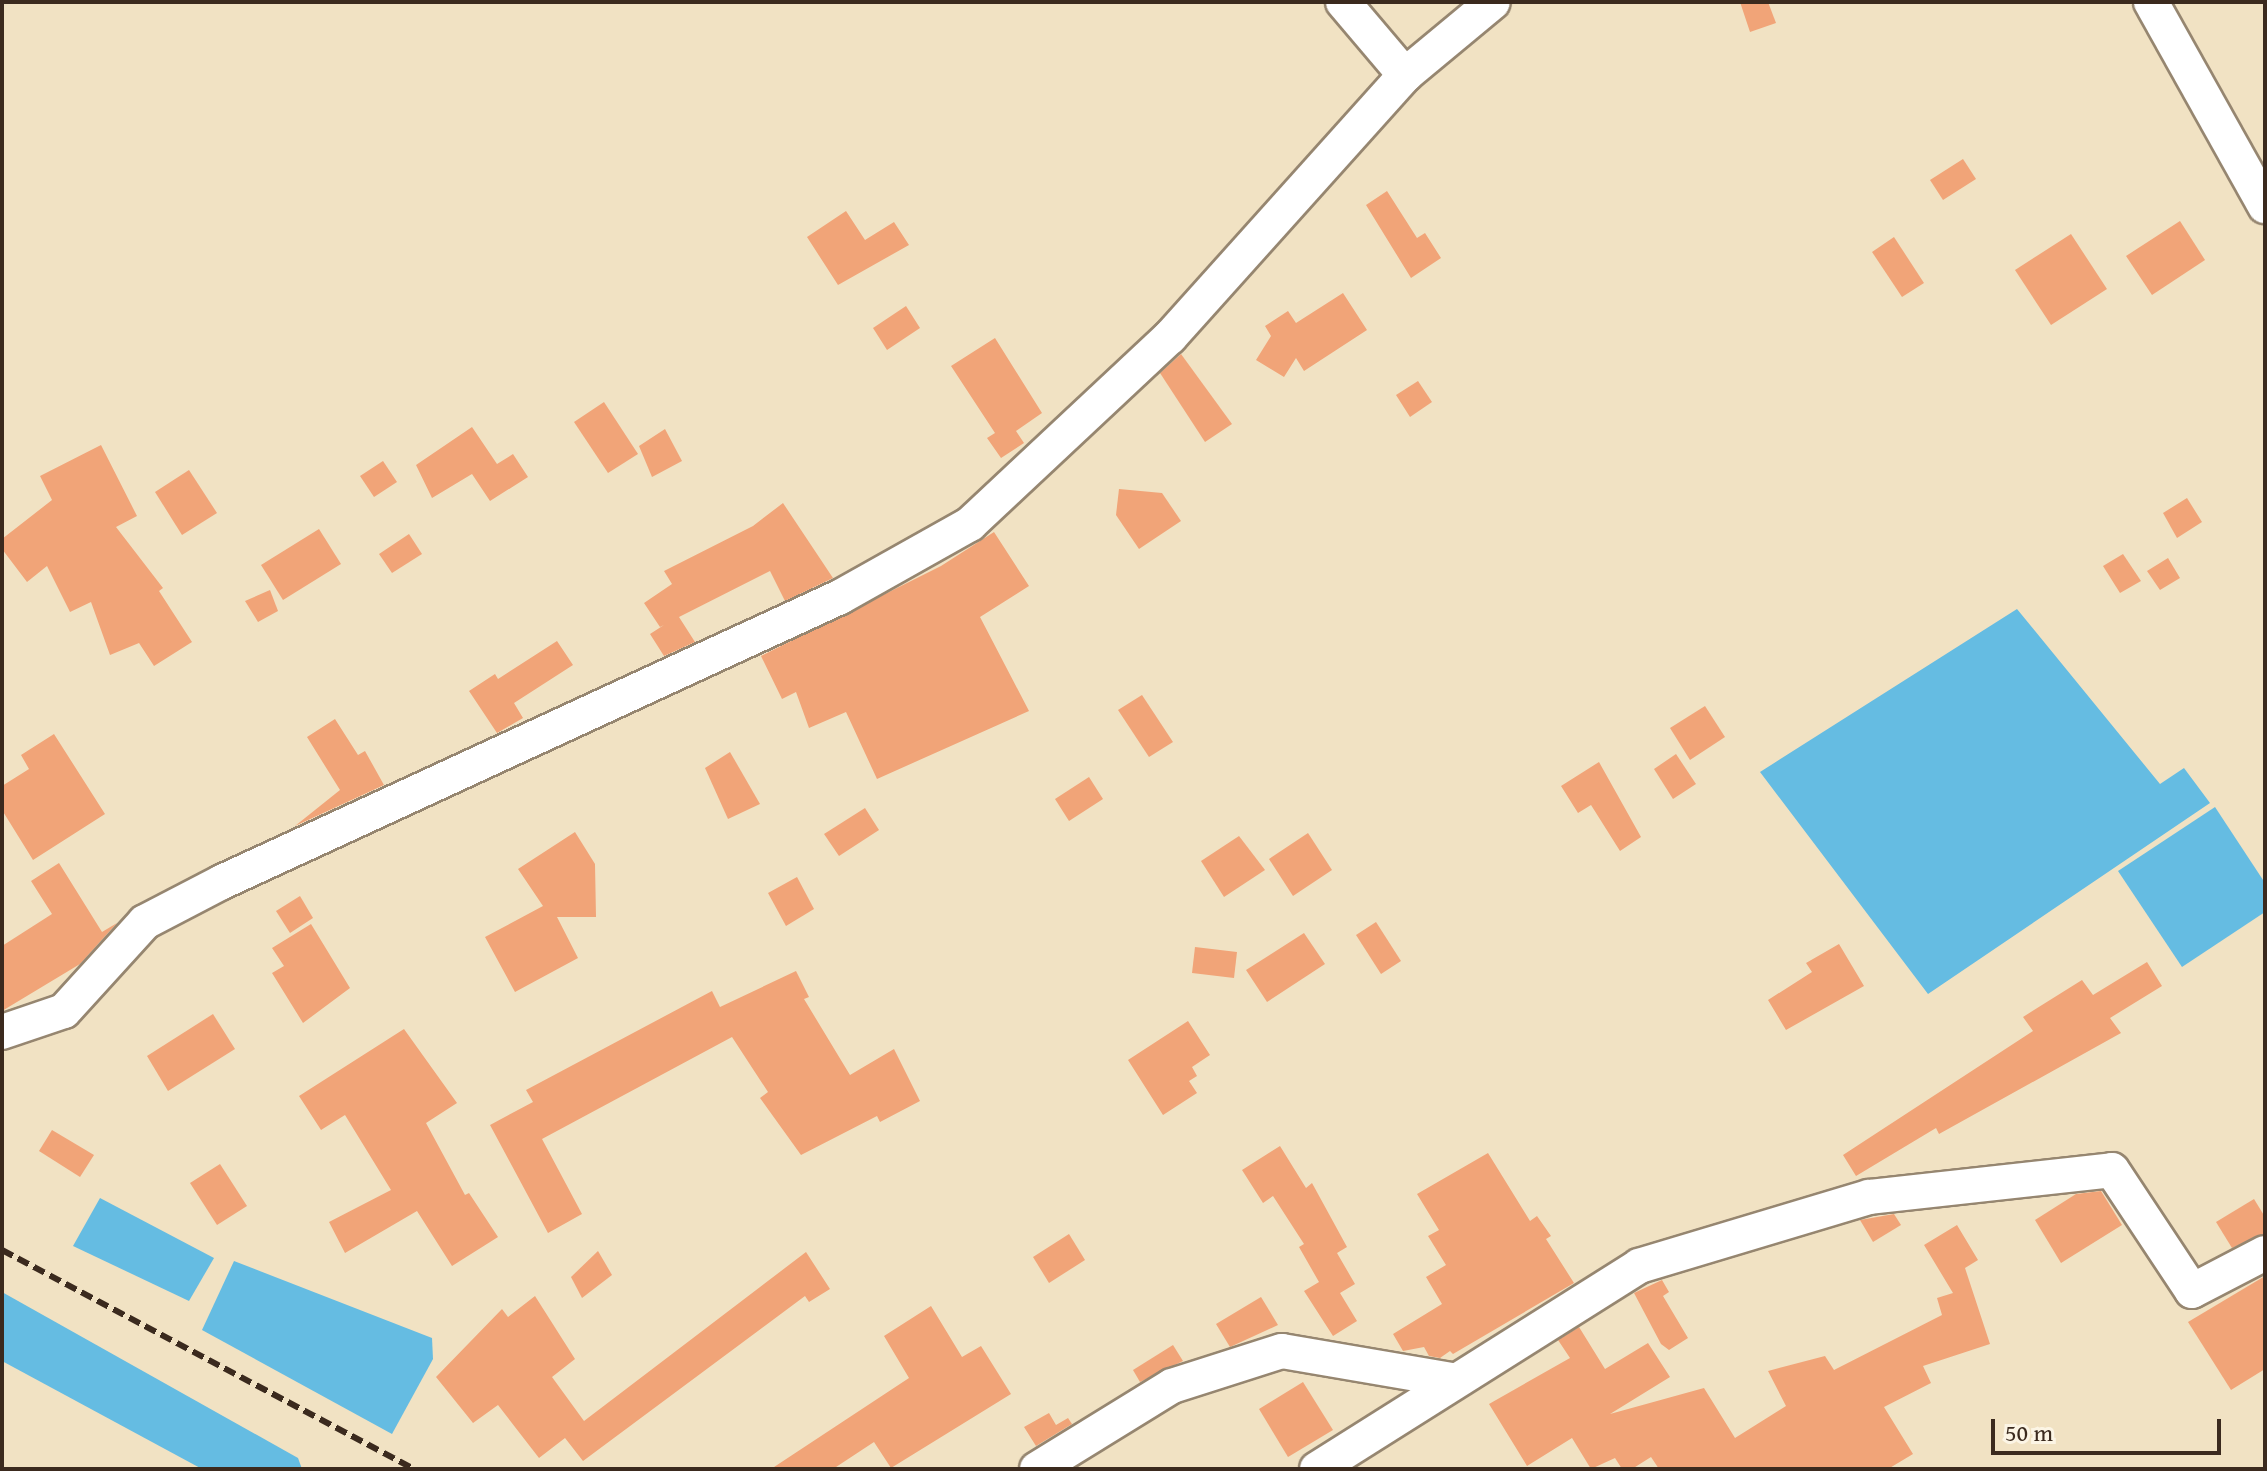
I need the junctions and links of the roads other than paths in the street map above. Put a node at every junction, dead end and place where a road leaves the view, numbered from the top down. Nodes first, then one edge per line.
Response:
1 (1343, 2) edge
2 (1493, 2) edge
3 (2151, 2) edge
4 (1405, 75) junction
5 (2265, 206) edge
6 (2, 1032) edge
7 (2265, 1253) edge
8 (1452, 1380) junction
9 (1037, 1469) edge
10 (1317, 1469) edge

1 - 4 street
2 - 4 street
3 - 5 street
4 - 6 street
7 - 8 street
8 - 9 street
8 - 10 street

